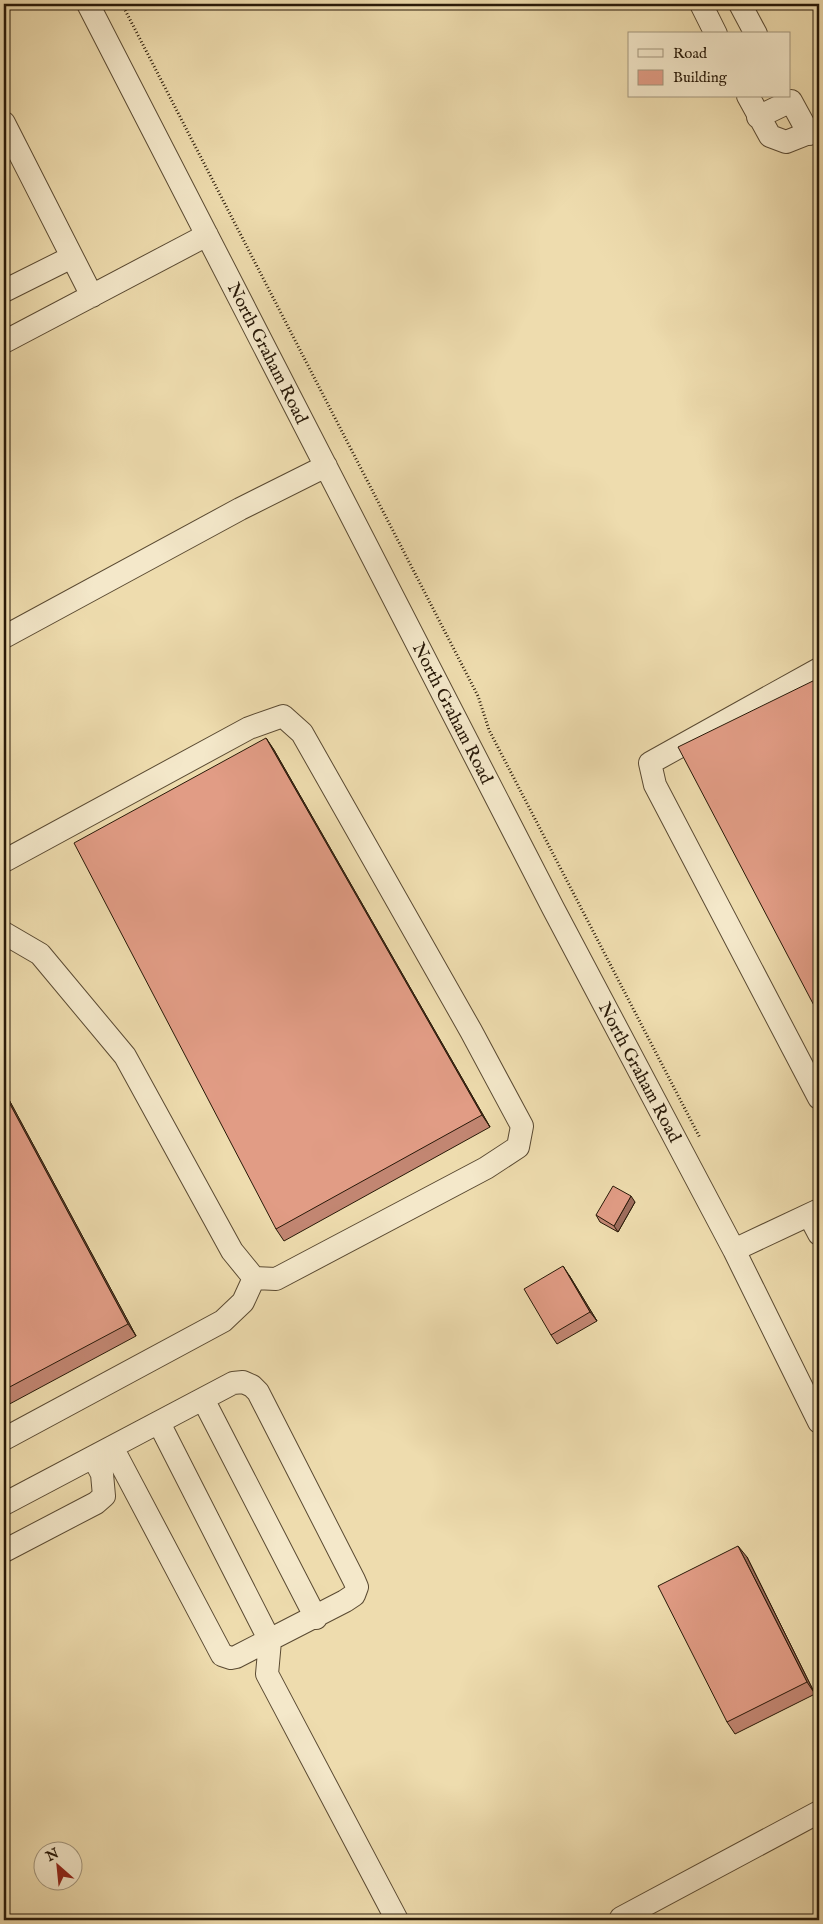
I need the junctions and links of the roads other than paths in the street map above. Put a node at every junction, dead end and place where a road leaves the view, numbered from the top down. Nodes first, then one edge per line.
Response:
1 (88, 4) edge
2 (701, 4) edge
3 (740, 4) edge
4 (715, 32) edge
5 (755, 32) edge
6 (749, 98) edge
7 (790, 99) edge
8 (758, 117) junction
9 (4, 122) edge
10 (814, 132) edge
11 (207, 235) junction
12 (72, 257) junction
13 (4, 291) edge
14 (92, 296) junction
15 (4, 342) edge
16 (326, 466) junction
17 (4, 637) edge
18 (819, 669) edge
19 (4, 861) edge
20 (6, 940) edge
21 (819, 1098) edge
22 (816, 1220) edge
23 (734, 1250) junction
24 (254, 1278) junction
25 (203, 1399) junction
26 (159, 1422) junction
27 (819, 1422) edge
28 (4, 1439) edge
29 (102, 1452) junction
30 (4, 1504) edge
31 (4, 1551) edge
32 (316, 1618) junction
33 (270, 1641) junction
34 (819, 1812) edge
35 (397, 1920) edge
36 (620, 1920) edge

1 - 11 street, North Graham Road
2 - 4 street
3 - 5 street
6 - 8 street
7 - 8 street
7 - 10 street
8 - 10 street
9 - 12 street
11 - 14 street
11 - 16 street, North Graham Road
12 - 13 street
12 - 14 street
14 - 15 street
16 - 17 street
16 - 23 street, North Graham Road
18 - 21 street
19 - 24 street
20 - 24 street
22 - 23 street
23 - 27 street, North Graham Road
24 - 28 street
25 - 26 street
25 - 32 street
25 - 32 street
26 - 29 street
26 - 33 street
29 - 30 street
29 - 31 street
29 - 33 street
32 - 33 street
33 - 35 street
34 - 36 street

